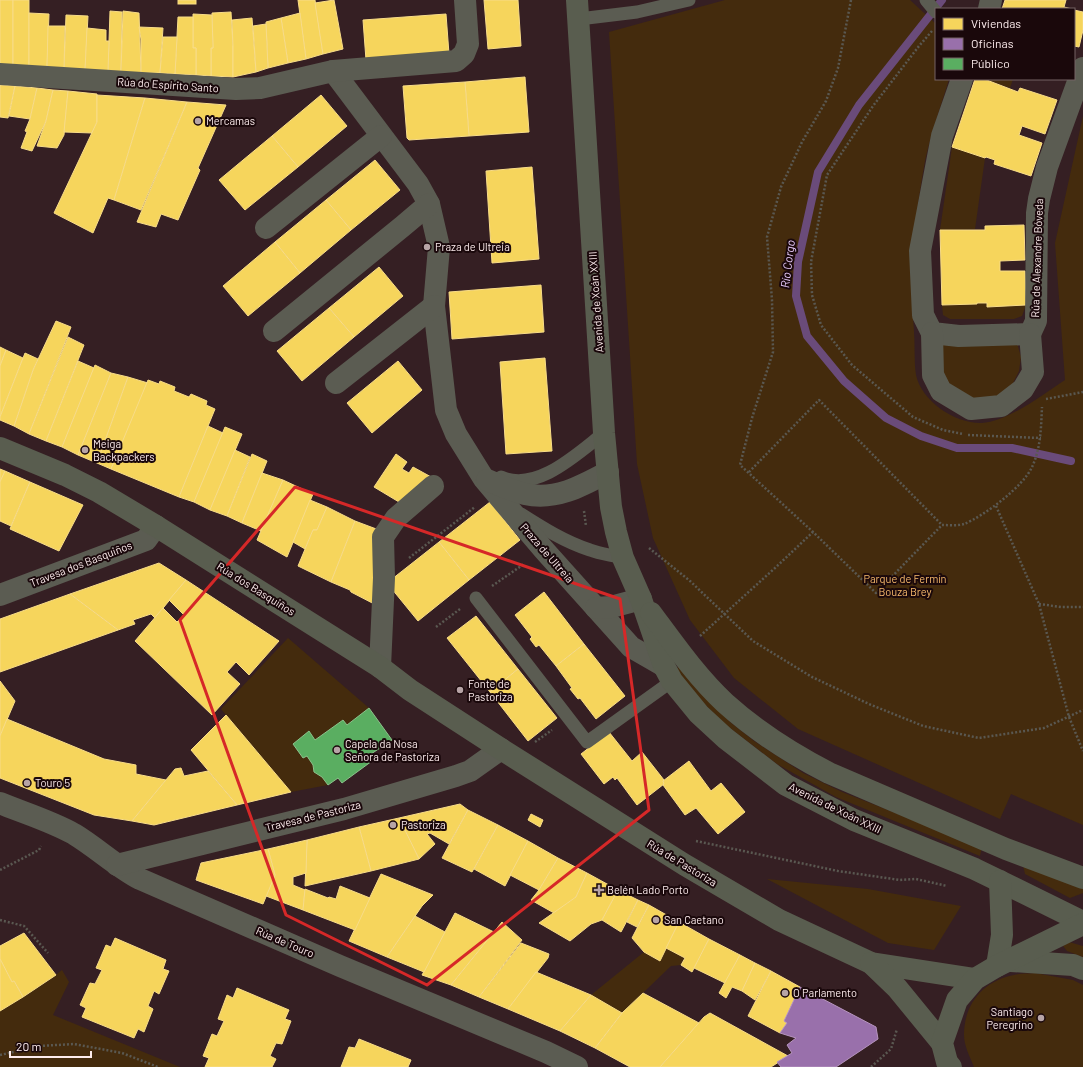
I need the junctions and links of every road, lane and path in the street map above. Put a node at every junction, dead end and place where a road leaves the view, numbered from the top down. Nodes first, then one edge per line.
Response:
1 (465, 0) edge
2 (689, 0) edge
3 (851, 0) edge
4 (926, 0) edge
5 (578, 10) edge
6 (935, 11) edge
7 (935, 30) edge
8 (1083, 68) edge
9 (333, 71) junction
10 (0, 74) edge
11 (962, 80) edge
12 (381, 136) junction
13 (429, 204) junction
14 (266, 228) dead end
15 (434, 306) junction
16 (274, 331) dead end
17 (932, 333) junction
18 (1030, 334) junction
19 (336, 383) dead end
20 (1083, 392) edge
21 (1042, 400) dead end
22 (604, 433) junction
23 (0, 448) edge
24 (608, 472) junction
25 (749, 472) junction
26 (480, 473) junction
27 (433, 486) dead end
28 (505, 503) junction
29 (480, 504) dead end
30 (996, 506) junction
31 (942, 525) junction
32 (156, 526) junction
33 (813, 532) junction
34 (649, 548) dead end
35 (623, 558) junction
36 (528, 561) dead end
37 (384, 578) junction
38 (0, 595) edge
39 (476, 598) junction
40 (641, 599) junction
41 (1039, 604) junction
42 (1083, 607) edge
43 (596, 608) junction
44 (725, 614) junction
45 (436, 627) dead end
46 (697, 638) dead end
47 (380, 667) junction
48 (668, 674) junction
49 (1083, 710) edge
50 (1069, 717) junction
51 (501, 749) junction
52 (1083, 750) edge
53 (0, 803) edge
54 (691, 840) dead end
55 (43, 842) dead end
56 (117, 865) junction
57 (0, 870) edge
58 (1083, 878) edge
59 (1000, 881) junction
60 (950, 887) dead end
61 (0, 920) edge
62 (1083, 923) edge
63 (48, 953) dead end
64 (871, 963) junction
65 (1003, 964) junction
66 (1083, 970) edge
67 (975, 979) junction
68 (899, 1023) dead end
69 (0, 1055) edge
70 (947, 1060) edge
71 (158, 1067) edge
72 (577, 1067) edge
73 (871, 1067) edge

1 - 9 street
2 - 5 lane
3 - 25 path
4 - 6 lane
5 - 22 street, Avenida de Xoán XXIII
7 - 30 path
8 - 18 street, Rúa de Alexandre Bóveda
9 - 10 street, Rúa do Espírito Santo
9 - 12 street, Praza de Ultreia
11 - 17 street, Rúa de Alexandre Bóveda
12 - 13 street, Praza de Ultreia
12 - 14 street
13 - 15 street, Praza de Ultreia
13 - 16 street
15 - 19 street
15 - 26 street, Praza de Ultreia
17 - 18 street
17 - 18 street, Rúa de Alexandre Bóveda
20 - 21 path
22 - 24 street, Avenida de Xoán XXIII
22 - 26 lane
23 - 32 street, Rúa dos Basquiños
24 - 26 street
24 - 35 street, Avenida de Xoán XXIII
25 - 31 path
25 - 33 path
26 - 28 street, Praza de Ultreia
27 - 37 street
28 - 35 lane
28 - 43 street, Praza de Ultreia
29 - 37 path
30 - 31 path
30 - 41 path
31 - 33 path
32 - 38 street, Travesa dos Basquiños
32 - 47 street, Rúa dos Basquiños
33 - 44 path
34 - 44 path
35 - 40 street, Avenida de Xoán XXIII
36 - 39 path
37 - 47 street
39 - 45 path
39 - 48 lane
40 - 43 street
40 - 48 street, Avenida de Xoán XXIII
40 - 58 street, Avenida de Xoán XXIII
41 - 42 path
41 - 50 path
43 - 48 street, Praza de Ultreia
44 - 46 path
44 - 50 path
47 - 51 street, Rúa dos Basquiños
48 - 59 street, Avenida de Xoán XXIII
49 - 50 path
50 - 52 path
51 - 56 street, Travesa de Pastoriza
51 - 64 street, Rúa de Pastoriza
53 - 56 street, Rúa de Touro
54 - 60 path
55 - 57 path
56 - 72 street, Rúa de Touro
59 - 62 street, Avenida de Xoán XXIII
59 - 65 street
61 - 63 path
62 - 65 street
64 - 67 street, Rúa de Pastoriza
64 - 70 street, Rúa de Pastoriza
65 - 66 street
65 - 67 street
67 - 70 street
68 - 73 path
69 - 71 path

